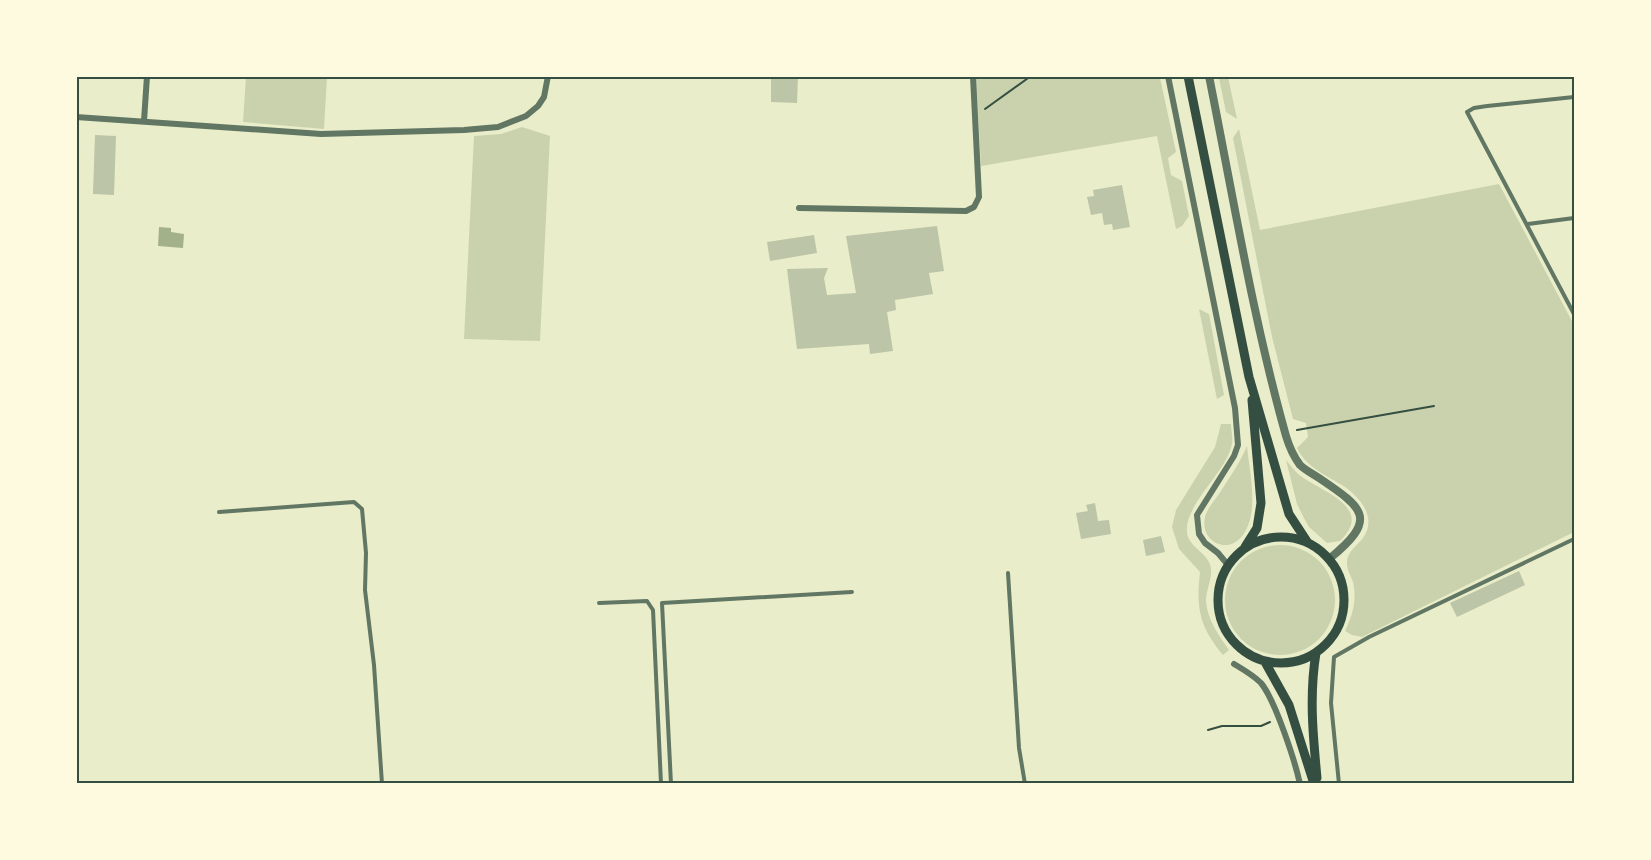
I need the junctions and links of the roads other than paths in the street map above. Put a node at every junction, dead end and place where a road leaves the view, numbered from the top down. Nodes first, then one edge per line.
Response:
1 (147, 76) edge
2 (548, 76) edge
3 (973, 76) edge
4 (1168, 76) edge
5 (1188, 76) edge
6 (1209, 76) edge
7 (1575, 97) edge
8 (76, 117) edge
9 (144, 121) junction
10 (799, 208) dead end
11 (1575, 218) edge
12 (1528, 224) junction
13 (1575, 314) edge
14 (1250, 377) junction
15 (219, 512) dead end
16 (1575, 539) edge
17 (1308, 543) junction
18 (1243, 550) junction
19 (1329, 560) junction
20 (1228, 565) junction
21 (1008, 573) dead end
22 (852, 592) dead end
23 (599, 603) dead end
24 (1316, 653) junction
25 (1265, 662) junction
26 (1234, 664) dead end
27 (382, 783) edge
28 (662, 783) edge
29 (672, 783) edge
30 (1025, 783) edge
31 (1300, 783) edge
32 (1316, 783) edge
33 (1339, 783) edge

1 - 9 street
2 - 9 street
3 - 10 street
4 - 20 street
5 - 14 main road
6 - 19 street
7 - 12 lane
8 - 9 street
11 - 12 lane
12 - 13 lane
14 - 17 main road
14 - 18 main road
15 - 27 lane
16 - 33 lane
17 - 18 main road
17 - 19 main road
18 - 20 main road
19 - 24 main road
20 - 25 main road
21 - 30 lane
22 - 29 lane
23 - 28 lane
24 - 25 main road
24 - 32 main road
25 - 32 main road
26 - 31 street

